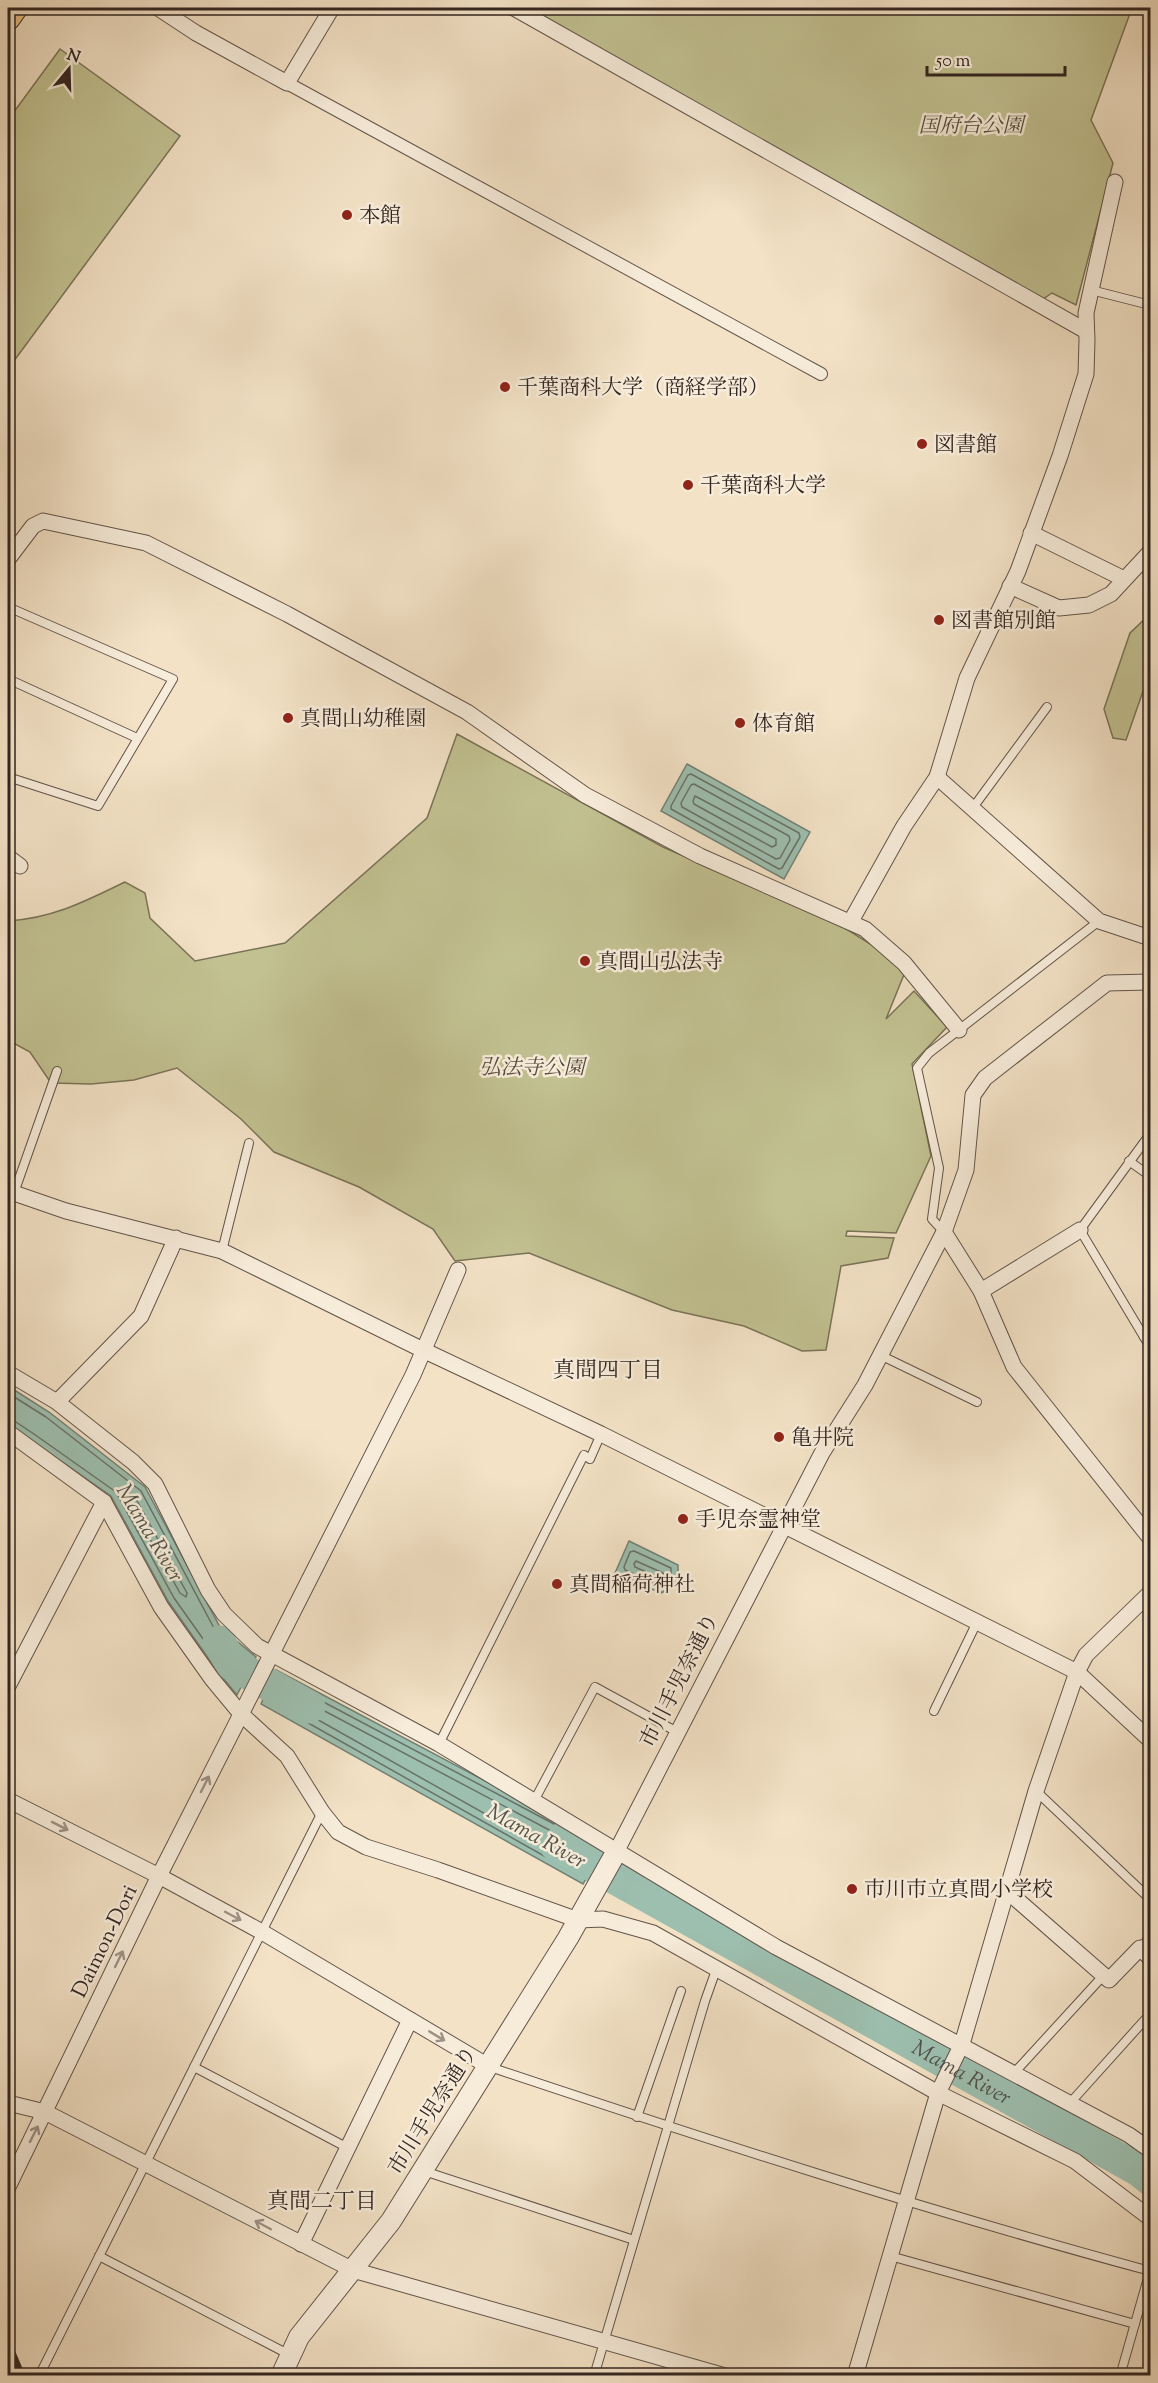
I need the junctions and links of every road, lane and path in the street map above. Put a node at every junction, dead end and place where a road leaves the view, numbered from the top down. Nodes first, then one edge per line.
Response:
1 (15, 8) edge
2 (158, 8) edge
3 (332, 8) edge
4 (514, 8) edge
5 (8, 18) edge
6 (287, 83) junction
7 (1115, 182) dead end
8 (1091, 290) junction
9 (1150, 305) edge
10 (1086, 331) junction
11 (821, 374) dead end
12 (1031, 533) junction
13 (1150, 552) edge
14 (8, 559) edge
15 (1124, 579) junction
16 (1010, 586) junction
17 (8, 607) edge
18 (8, 679) edge
19 (1047, 707) dead end
20 (137, 738) junction
21 (8, 777) edge
22 (937, 777) junction
23 (972, 809) junction
24 (851, 921) junction
25 (1099, 921) junction
26 (1150, 938) edge
27 (1150, 982) edge
28 (958, 1030) junction
29 (57, 1071) dead end
30 (1150, 1134) edge
31 (249, 1143) dead end
32 (1129, 1161) junction
33 (1150, 1176) edge
34 (11, 1192) edge
35 (1080, 1230) junction
36 (944, 1232) junction
37 (176, 1238) junction
38 (222, 1251) junction
39 (458, 1270) dead end
40 (981, 1292) junction
41 (1150, 1326) edge
42 (1144, 1337) junction
43 (1150, 1347) edge
44 (423, 1350) junction
45 (880, 1355) junction
46 (8, 1373) edge
47 (57, 1402) junction
48 (977, 1402) dead end
49 (8, 1432) edge
50 (601, 1434) junction
51 (104, 1502) junction
52 (785, 1526) junction
53 (1150, 1538) edge
54 (1150, 1593) edge
55 (977, 1622) junction
56 (270, 1654) junction
57 (1077, 1672) junction
58 (8, 1686) edge
59 (934, 1711) dead end
60 (241, 1714) junction
61 (679, 1733) junction
62 (1150, 1740) edge
63 (438, 1744) junction
64 (1036, 1791) junction
65 (8, 1800) edge
66 (534, 1801) junction
67 (322, 1812) junction
68 (616, 1854) junction
69 (159, 1876) junction
70 (1007, 1891) junction
71 (1150, 1899) edge
72 (578, 1920) junction
73 (262, 1932) junction
74 (1147, 1948) edge
75 (716, 1970) junction
76 (1103, 1976) junction
77 (681, 1991) dead end
78 (1150, 2014) edge
79 (410, 2020) junction
80 (962, 2044) junction
81 (488, 2066) junction
82 (194, 2067) junction
83 (1014, 2073) junction
84 (938, 2093) junction
85 (8, 2103) edge
86 (1070, 2103) junction
87 (45, 2112) junction
88 (637, 2117) junction
89 (668, 2127) junction
90 (348, 2148) junction
91 (1150, 2150) edge
92 (146, 2163) junction
93 (423, 2171) junction
94 (8, 2187) edge
95 (907, 2201) junction
96 (1150, 2218) edge
97 (634, 2240) junction
98 (301, 2244) junction
99 (99, 2256) junction
100 (890, 2256) junction
101 (353, 2270) junction
102 (1150, 2271) edge
103 (1135, 2324) junction
104 (604, 2340) junction
105 (290, 2355) junction
106 (39, 2376) edge
107 (281, 2376) edge
108 (594, 2376) edge
109 (725, 2376) edge
110 (855, 2376) edge
111 (1120, 2376) edge

1 - 5 main road
2 - 6 street
3 - 6 street
4 - 10 street
6 - 11 street
7 - 8 street
8 - 9 lane
8 - 10 street
10 - 12 street
12 - 15 street
12 - 16 street
13 - 15 street
14 - 24 street
15 - 16 street
16 - 22 street
17 - 20 lane
18 - 20 lane
19 - 23 lane
20 - 21 lane
22 - 23 street
22 - 24 street
23 - 25 street
24 - 28 street
25 - 26 street
25 - 28 lane
27 - 36 street, 市川手児奈通り
28 - 36 lane
29 - 34 lane
30 - 32 lane
31 - 38 lane
32 - 33 lane
32 - 35 lane
34 - 37 street
35 - 40 street
35 - 42 lane
36 - 40 street
36 - 45 street, 市川手児奈通り
37 - 38 street
37 - 47 street
38 - 44 street
39 - 44 street, Daimon-Dori
40 - 53 street
41 - 42 lane
42 - 43 lane
44 - 50 street
44 - 56 street, Daimon-Dori
45 - 48 lane
45 - 52 street, 市川手児奈通り
46 - 47 street
47 - 56 street
49 - 51 street
50 - 52 street
50 - 63 lane
51 - 58 street
51 - 60 street
52 - 55 street
52 - 61 street, 市川手児奈通り
54 - 57 street
55 - 57 street
55 - 59 lane
56 - 60 street, Daimon-Dori
56 - 63 street
57 - 62 street
57 - 64 street
60 - 67 street
69 -> 60 street, Daimon-Dori
61 - 66 lane
61 - 68 street, 市川手児奈通り
63 - 66 street
64 - 70 street
64 - 71 lane
65 -> 69 street
66 - 68 street
67 - 72 street
67 - 73 lane
68 - 72 street, 市川手児奈通り
68 - 80 street
69 -> 73 street
87 -> 69 street, Daimon-Dori
70 - 76 street
70 - 80 street
72 - 75 street
72 - 81 street, 市川手児奈通り
73 - 79 street
73 - 82 lane
74 - 76 street
75 - 84 street
75 - 89 lane
76 - 83 lane
77 - 88 lane
78 - 86 lane
79 -> 81 street
79 - 90 street
80 - 83 street
80 - 84 street
81 - 88 lane
81 - 93 street, 市川手児奈通り
82 - 90 lane
82 - 92 lane
83 - 86 street
84 - 95 street
84 - 96 street
85 - 87 street
86 - 91 street
87 - 92 street
94 -> 87 street, Daimon-Dori
88 - 89 lane
89 - 95 lane
89 - 97 lane
90 - 98 street
98 -> 92 street
92 - 99 lane
93 - 97 lane
93 - 101 street, 市川手児奈通り
95 - 100 street
95 - 102 lane
97 - 104 lane
98 - 101 street
99 - 105 lane
99 - 106 lane
100 - 103 lane
100 - 110 street
101 - 104 street
101 - 105 street, 市川手児奈通り
102 - 103 lane
103 - 111 lane
104 - 108 lane
104 - 109 street
105 - 107 street, 市川手児奈通り

